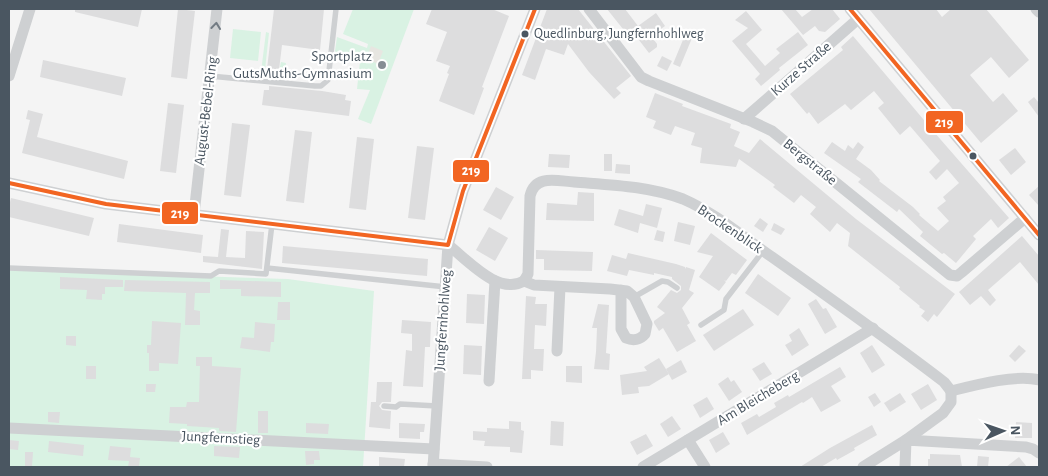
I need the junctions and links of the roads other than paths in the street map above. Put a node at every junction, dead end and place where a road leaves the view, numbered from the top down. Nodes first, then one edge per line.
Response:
1 (30, 9) edge
2 (217, 9) edge
3 (336, 9) edge
4 (535, 9) edge
5 (589, 9) edge
6 (850, 9) edge
7 (1036, 9) edge
8 (1039, 12) edge
9 (858, 19) junction
10 (9, 76) edge
11 (210, 76) junction
12 (744, 119) junction
13 (9, 183) edge
14 (194, 214) junction
15 (1025, 218) junction
16 (272, 224) junction
17 (1039, 235) edge
18 (448, 245) junction
19 (763, 251) junction
20 (9, 268) edge
21 (267, 268) junction
22 (495, 281) junction
23 (524, 281) junction
24 (446, 287) junction
25 (560, 287) junction
26 (677, 288) dead end
27 (621, 290) junction
28 (634, 298) junction
29 (701, 325) dead end
30 (872, 328) junction
31 (557, 351) dead end
32 (1039, 380) edge
33 (489, 382) dead end
34 (951, 391) junction
35 (384, 406) dead end
36 (437, 406) junction
37 (9, 428) edge
38 (688, 440) junction
39 (906, 440) junction
40 (434, 449) junction
41 (1039, 453) edge
42 (433, 466) edge
43 (487, 467) edge
44 (643, 467) edge
45 (704, 467) edge
46 (863, 467) edge
47 (905, 467) edge

1 - 10 street
11 -> 2 street, August-Bebel-Ring
3 - 11 lane
4 - 18 street, Jungfernhohlweg
5 - 12 street, Bergstraße
6 - 9 street
7 - 8 street
9 - 12 street, Kurze Straße
9 - 15 street
11 - 14 street, August-Bebel-Ring
12 - 15 street, Bergstraße
13 - 14 street
14 - 16 street
15 - 17 street
16 - 18 street
16 - 21 lane
18 - 22 street
18 - 24 street, Jungfernhohlweg
19 - 23 street, Brockenblick
19 - 29 lane
19 - 30 street, Brockenblick
20 - 21 lane
21 - 24 lane
22 - 23 street
22 - 33 street
23 - 25 street
24 - 36 street, Jungfernhohlweg
25 - 27 street
25 - 31 street
26 - 28 lane
27 - 28 street
27 - 28 street
30 - 34 street, Brockenblick
30 - 38 street, Am Bleicheberg
32 - 34 street
34 - 39 street
35 - 36 lane
36 - 40 street, Jungfernhohlweg
37 - 40 street, Jungfernstieg
38 - 44 street, Am Bleicheberg
38 - 45 street
39 - 41 street
39 - 46 street
39 - 47 street
40 - 42 street, Jungfernhohlweg
42 - 43 street

